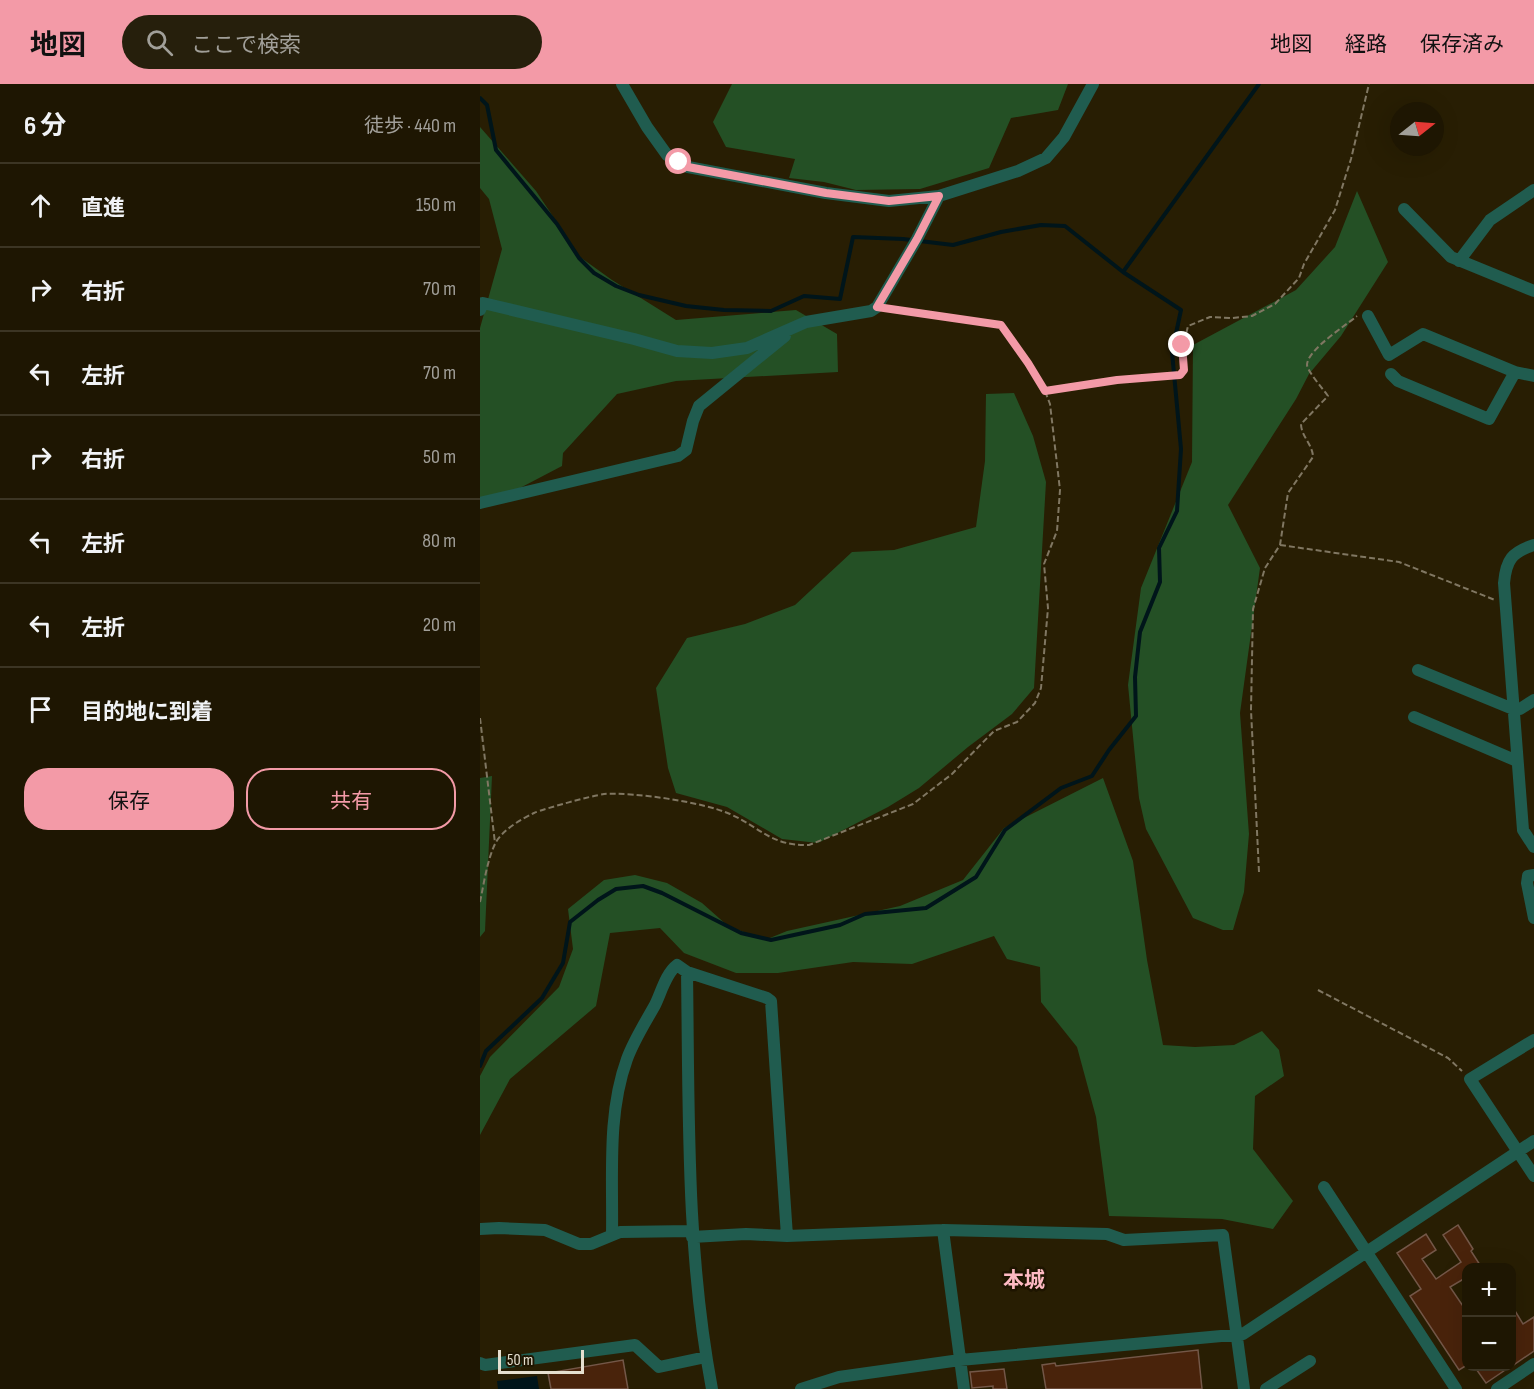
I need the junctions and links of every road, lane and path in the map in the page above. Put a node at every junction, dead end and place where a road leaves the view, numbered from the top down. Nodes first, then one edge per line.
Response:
1 (622, 84) edge
2 (1093, 84) edge
3 (1369, 84) edge
4 (1534, 190) edge
5 (939, 196) junction
6 (1404, 209) dead end
7 (1459, 261) junction
8 (1534, 291) edge
9 (877, 307) junction
10 (480, 310) edge
11 (1368, 316) joint
12 (798, 326) junction
13 (1515, 372) junction
14 (1391, 374) dead end
15 (1534, 376) edge
16 (1045, 391) junction
17 (480, 503) edge
18 (1280, 545) junction
19 (1534, 545) edge
20 (1506, 605) junction
21 (1418, 670) dead end
22 (1534, 700) edge
23 (1513, 709) junction
24 (1414, 717) dead end
25 (480, 718) edge
26 (1517, 761) junction
27 (495, 843) junction
28 (1534, 847) edge
29 (1259, 872) dead end
30 (1534, 875) edge
31 (480, 902) edge
32 (1534, 918) edge
33 (687, 972) junction
34 (1318, 990) dead end
35 (1534, 1040) edge
36 (1470, 1079) junction
37 (1534, 1141) edge
38 (1518, 1152) junction
39 (1534, 1176) edge
40 (1324, 1187) dead end
41 (480, 1229) edge
42 (943, 1230) junction
43 (612, 1234) junction
44 (692, 1234) junction
45 (787, 1236) junction
46 (1366, 1253) junction
47 (1236, 1335) junction
48 (706, 1357) junction
49 (960, 1360) junction
50 (1310, 1361) dead end
51 (480, 1363) edge
52 (1534, 1364) edge
53 (712, 1389) edge
54 (801, 1389) edge
55 (964, 1389) edge
56 (1244, 1389) edge
57 (1266, 1389) edge
58 (1456, 1389) edge
59 (1497, 1389) edge

1 - 5 street
2 - 5 street
3 - 16 path
4 - 7 street
5 - 9 street
6 - 7 street
7 - 8 street
9 - 12 street
9 - 16 path
10 - 12 street
11 - 13 street
11 - 18 path
12 - 17 street
13 - 14 street
13 - 15 street
16 - 27 path
18 - 20 path
18 - 29 path
19 - 20 street
20 - 23 street
21 - 23 street
22 - 23 street
23 - 26 street
24 - 26 street
25 - 27 path
26 - 28 street
27 - 31 path
30 - 32 street
33 - 43 street
33 - 44 street
33 - 45 street
34 - 36 path
35 - 36 street
36 - 38 street
37 - 38 street
38 - 39 street
38 - 46 street
40 - 46 street
41 - 43 street
42 - 45 street
42 - 47 street
42 - 49 street
43 - 44 street
44 - 45 street
44 - 48 street
46 - 47 street
46 - 58 street
47 - 49 street
47 - 56 street
48 - 51 street
48 - 53 street
49 - 54 street
49 - 55 street
50 - 57 street
52 - 59 street

